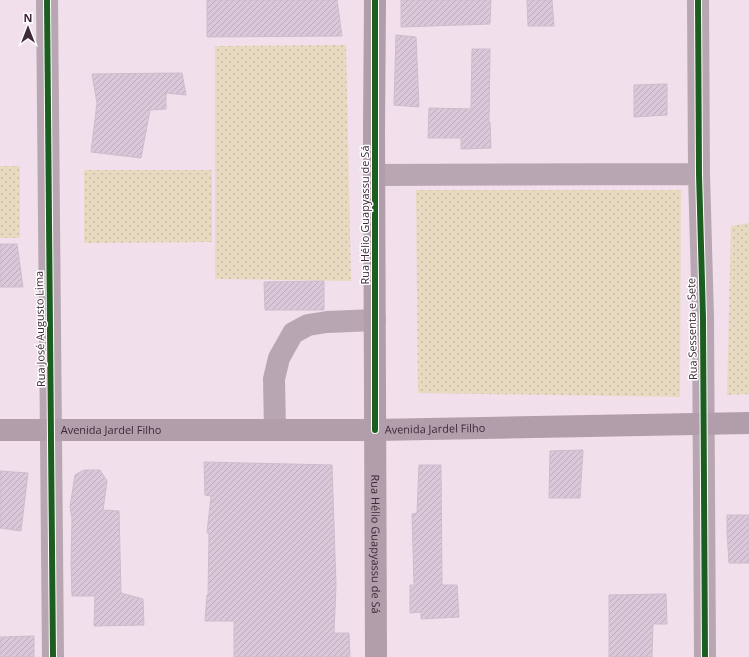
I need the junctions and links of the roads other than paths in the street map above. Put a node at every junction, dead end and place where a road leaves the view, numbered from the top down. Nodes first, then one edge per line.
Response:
1 (47, 0) edge
2 (375, 0) edge
3 (698, 0) edge
4 (699, 174) junction
5 (375, 175) junction
6 (375, 320) junction
7 (749, 423) edge
8 (703, 424) junction
9 (0, 430) edge
10 (51, 430) junction
11 (275, 430) junction
12 (375, 430) junction
13 (53, 657) edge
14 (376, 657) edge
15 (705, 657) edge

1 - 10 street, Rua José Augusto Lima
2 - 5 main road, Rua Hélio Guapyassu de Sá
3 - 4 street, Rua Sessenta e Sete
4 - 5 street
4 - 8 street, Rua Sessenta e Sete
5 - 6 main road, Rua Hélio Guapyassu de Sá
6 - 11 street
6 - 12 main road, Rua Hélio Guapyassu de Sá
7 - 8 main road, Avenida Jardel Filho
8 - 12 main road, Avenida Jardel Filho
8 - 15 street, Rua Sessenta e Sete
9 - 10 main road, Avenida Jardel Filho
10 - 11 main road, Avenida Jardel Filho
10 - 13 street, Rua José Augusto Lima
11 - 12 main road, Avenida Jardel Filho
12 - 14 main road, Rua Hélio Guapyassu de Sá

